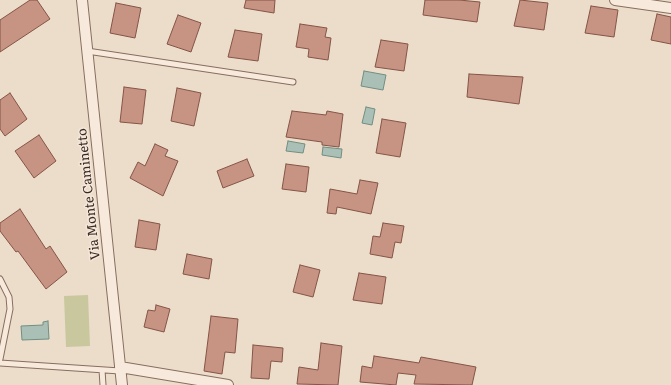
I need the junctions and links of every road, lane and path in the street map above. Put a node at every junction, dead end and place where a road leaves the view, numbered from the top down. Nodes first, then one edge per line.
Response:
1 (82, 0) edge
2 (615, 0) edge
3 (671, 8) edge
4 (87, 51) junction
5 (293, 82) dead end
6 (0, 279) edge
7 (0, 359) edge
8 (0, 363) edge
9 (120, 369) junction
10 (102, 370) junction
11 (103, 385) edge
12 (122, 385) edge
13 (228, 385) edge

1 - 4 street, Via Monte Caminetto
2 - 3 street
4 - 5 lane
4 - 9 street, Via Monte Caminetto
6 - 7 lane
8 - 10 lane
9 - 10 lane
9 - 12 street, Via Monte Caminetto
9 - 13 street
10 - 11 lane

